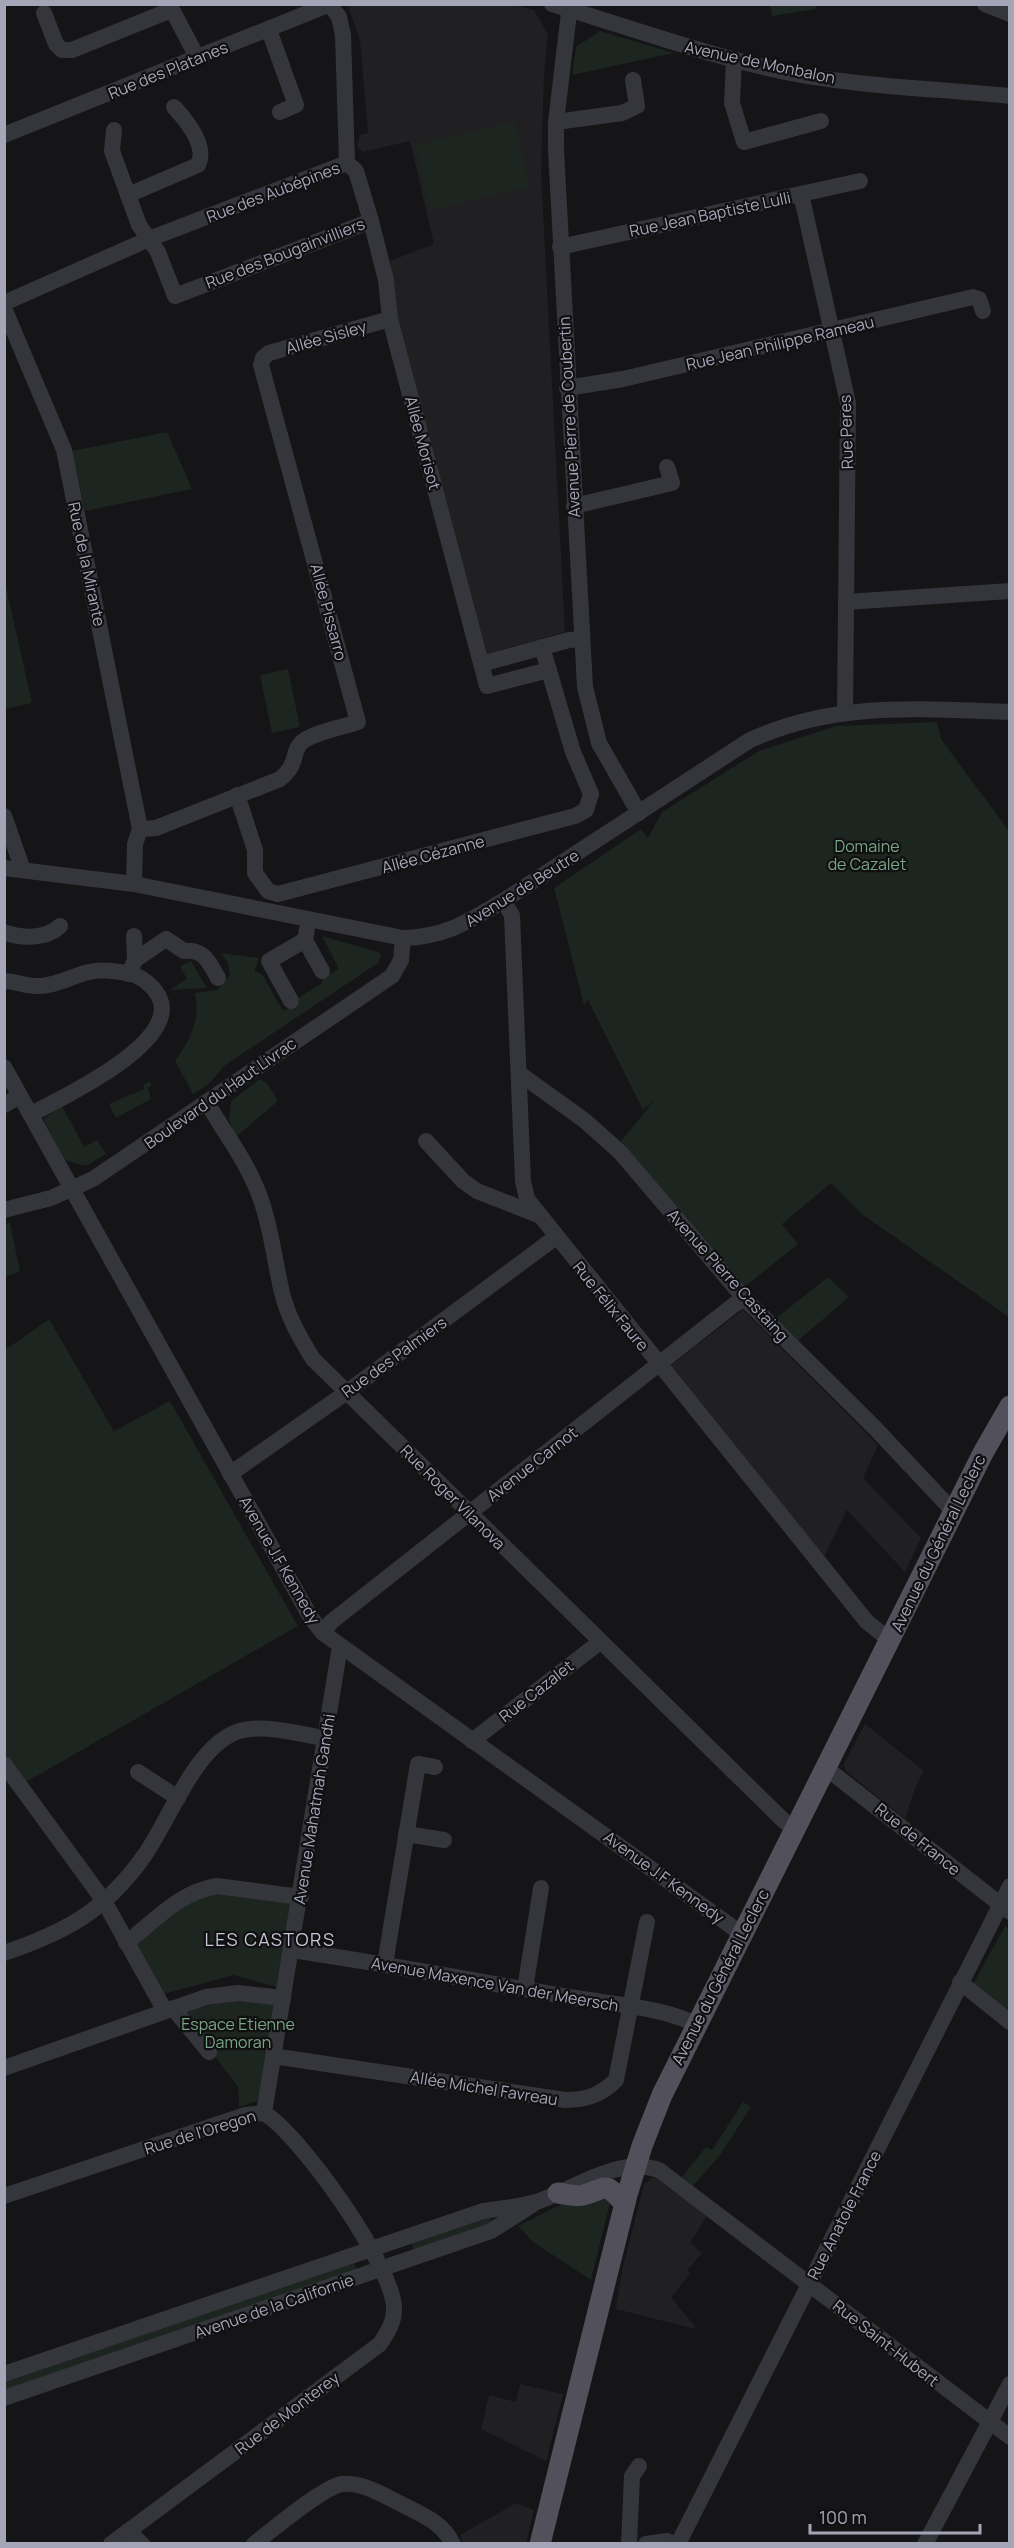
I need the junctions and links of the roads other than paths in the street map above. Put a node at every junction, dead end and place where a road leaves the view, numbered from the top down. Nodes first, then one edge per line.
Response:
1 (552, 4) edge
2 (985, 4) edge
3 (330, 5) edge
4 (170, 7) edge
5 (569, 7) edge
6 (44, 13) dead end
7 (1010, 14) edge
8 (269, 30) junction
9 (197, 57) junction
10 (734, 59) junction
11 (633, 80) dead end
12 (1010, 96) edge
13 (174, 108) dead end
14 (280, 112) dead end
15 (821, 121) dead end
16 (556, 122) junction
17 (114, 130) dead end
18 (4, 135) edge
19 (347, 163) junction
20 (860, 181) dead end
21 (801, 194) junction
22 (128, 195) junction
23 (371, 221) junction
24 (149, 239) junction
25 (560, 248) junction
26 (4, 303) edge
27 (4, 308) edge
28 (983, 311) dead end
29 (390, 319) junction
30 (834, 331) junction
31 (263, 358) joint
32 (567, 388) junction
33 (667, 467) dead end
34 (574, 506) junction
35 (1010, 591) edge
36 (846, 602) junction
37 (581, 639) junction
38 (542, 647) junction
39 (481, 664) junction
40 (549, 670) junction
41 (845, 712) junction
42 (1010, 712) edge
43 (237, 795) junction
44 (639, 813) junction
45 (4, 816) edge
46 (140, 829) junction
47 (4, 868) edge
48 (23, 870) junction
49 (134, 884) junction
50 (503, 901) junction
51 (308, 920) junction
52 (60, 926) dead end
53 (4, 932) edge
54 (134, 936) dead end
55 (403, 938) junction
56 (305, 940) junction
57 (132, 967) junction
58 (322, 970) dead end
59 (218, 978) dead end
60 (4, 981) edge
61 (291, 1001) dead end
62 (4, 1067) edge
63 (520, 1074) junction
64 (20, 1096) junction
65 (207, 1103) junction
66 (4, 1105) edge
67 (31, 1114) junction
68 (426, 1141) dead end
69 (72, 1191) junction
70 (4, 1210) edge
71 (539, 1215) junction
72 (556, 1237) junction
73 (745, 1299) junction
74 (658, 1365) junction
75 (347, 1392) junction
76 (1008, 1403) edge
77 (230, 1474) junction
78 (953, 1511) junction
79 (469, 1514) junction
80 (322, 1633) junction
81 (890, 1640) junction
82 (600, 1642) junction
83 (342, 1647) junction
84 (324, 1738) junction
85 (472, 1741) junction
86 (4, 1764) edge
87 (435, 1767) dead end
88 (826, 1768) junction
89 (138, 1772) dead end
90 (4, 1785) edge
91 (26, 1795) junction
92 (178, 1798) junction
93 (795, 1828) junction
94 (406, 1834) junction
95 (444, 1840) dead end
96 (1010, 1886) edge
97 (541, 1888) dead end
98 (301, 1897) junction
99 (104, 1901) junction
100 (1005, 1908) edge
101 (647, 1922) dead end
102 (742, 1934) junction
103 (126, 1943) junction
104 (291, 1950) junction
105 (4, 1953) edge
106 (385, 1964) junction
107 (960, 1982) junction
108 (525, 1989) junction
109 (283, 1998) junction
110 (631, 2008) junction
111 (169, 2010) junction
112 (1010, 2022) edge
113 (696, 2025) junction
114 (209, 2052) dead end
115 (273, 2056) junction
116 (4, 2068) edge
117 (264, 2113) junction
118 (635, 2164) junction
119 (558, 2193) junction
120 (4, 2196) edge
121 (537, 2202) junction
122 (625, 2204) junction
123 (372, 2248) junction
124 (383, 2270) junction
125 (810, 2284) junction
126 (4, 2374) edge
127 (1010, 2384) edge
128 (4, 2398) edge
129 (989, 2422) junction
130 (1010, 2438) edge
131 (639, 2466) dead end
132 (128, 2531) junction
133 (111, 2544) edge
134 (142, 2544) edge
135 (254, 2544) edge
136 (453, 2544) edge
137 (540, 2544) edge
138 (629, 2544) edge
139 (646, 2544) edge
140 (673, 2544) edge
141 (678, 2544) edge
142 (925, 2544) edge

1 - 5 street, Avenue de Monbalon
2 - 7 street
3 - 8 street, Rue des Platanes
3 - 19 street, Rue des Aubépines
4 - 6 street
4 - 9 street
5 - 10 street, Avenue de Monbalon
5 - 16 street, Avenue Pierre de Coubertin
8 - 9 street, Rue des Platanes
8 - 14 street
9 - 18 street, Rue des Platanes
10 - 12 street, Avenue de Monbalon
10 - 15 street
11 - 16 street
13 - 22 street
16 - 25 street, Avenue Pierre de Coubertin
17 - 22 street
19 - 23 street, Rue des Bougainvilliers
19 - 24 street, Rue des Aubépines
20 - 21 street, Rue Jean Baptiste Lulli
21 - 25 street, Rue Jean Baptiste Lulli
21 - 30 street, Rue Peres
22 - 24 street
23 - 24 street, Rue des Bougainvilliers
23 - 29 street, Allée Morisot
24 - 26 street, Rue des Aubépines
25 - 32 street, Avenue Pierre de Coubertin
27 - 46 street, Rue de la Mirante
28 - 30 street, Rue Jean Philippe Rameau
29 - 31 street, Allée Sisley
29 - 39 street, Allée Morisot
30 - 32 street, Rue Jean Philippe Rameau
30 - 36 street, Rue Peres
31 - 43 street, Allée Pissarro
32 - 34 street, Avenue Pierre de Coubertin
33 - 34 street
34 - 37 street, Avenue Pierre de Coubertin
35 - 36 street
36 - 41 street, Rue Peres
37 - 38 street
37 - 44 street, Avenue Pierre de Coubertin
38 - 39 street
38 - 40 street
39 - 40 street, Allée Morisot
40 - 43 street, Allée Cézanne
41 - 42 street, Avenue de Beutre
41 - 44 street, Avenue de Beutre
43 - 46 street
44 - 50 street, Avenue de Beutre
45 - 48 street
46 - 49 street, Rue de la Mirante
47 - 48 street, Avenue de Beutre
48 - 49 street, Avenue de Beutre
49 - 51 street, Avenue de Beutre
50 - 55 street, Avenue de Beutre
50 - 63 street, Rue Félix Faure
51 - 55 street, Avenue de Beutre
51 - 56 street
52 - 53 street
54 - 57 street
55 - 65 street, Boulevard du Haut Livrac
56 - 58 street
56 - 61 street
57 - 59 street
57 - 60 street
57 - 67 street
62 - 64 street, Avenue J.F Kennedy
63 - 71 street, Rue Félix Faure
63 - 73 street, Avenue Pierre Castaing
64 - 66 street
64 - 67 street, Avenue J.F Kennedy
65 - 69 street, Boulevard du Haut Livrac
65 - 75 street, Rue Roger Vilanova
67 - 69 street, Avenue J.F Kennedy
68 - 71 street
69 - 70 street, Boulevard du Haut Livrac
69 - 77 street, Avenue J.F Kennedy
71 - 72 street, Rue Félix Faure
72 - 74 street, Rue Félix Faure
72 - 75 street, Rue des Palmiers
73 - 74 street, Avenue Carnot
73 - 78 street, Avenue Pierre Castaing
74 - 79 street, Avenue Carnot
74 - 81 street, Rue Félix Faure
75 - 77 street, Rue des Palmiers
75 - 79 street, Rue Roger Vilanova
76 - 78 main road, Avenue du Général Leclerc
77 - 80 street, Avenue J.F Kennedy
78 - 81 main road, Avenue du Général Leclerc
79 - 80 street, Avenue Carnot
79 - 82 street, Rue Roger Vilanova
80 - 83 street, Avenue J.F Kennedy
81 - 88 main road, Avenue du Général Leclerc
82 - 85 street, Rue Cazalet
82 - 93 street, Rue Roger Vilanova
83 - 84 street, Avenue Mahatmah Gandhi
83 - 85 street, Avenue J.F Kennedy
84 - 92 street
84 - 98 street, Avenue Mahatmah Gandhi
85 - 102 street, Avenue J.F Kennedy
86 - 91 street
87 - 94 street
88 - 93 main road, Avenue du Général Leclerc
88 - 100 street, Rue de France
89 - 92 street
90 - 91 street
91 - 99 street
92 - 99 street
93 - 102 main road, Avenue du Général Leclerc
94 - 95 street
94 - 106 street
96 - 100 street, Rue Anatole France
97 - 108 street
98 - 103 street
98 - 104 street, Avenue Mahatmah Gandhi
99 - 103 street
99 - 105 street
100 - 107 street, Rue Anatole France
101 - 110 street, Allée Michel Favreau
102 - 113 main road, Avenue du Général Leclerc
103 - 111 street
104 - 106 street, Avenue Maxence Van der Meersch
104 - 109 street, Avenue Mahatmah Gandhi
106 - 108 street, Avenue Maxence Van der Meersch
107 - 112 street
107 - 125 street, Rue Anatole France
108 - 110 street, Avenue Maxence Van der Meersch
109 - 111 street
109 - 115 street, Avenue Mahatmah Gandhi
110 - 113 street, Avenue Maxence Van der Meersch
110 - 115 street, Allée Michel Favreau
111 - 114 street
111 - 116 street
113 - 118 main road, Avenue du Général Leclerc
115 - 117 street, Avenue Mahatmah Gandhi
117 - 120 street, Rue de l'Oregon
117 - 123 street, Rue de l'Oregon
118 - 119 street, Avenue de la Californie
118 - 122 main road, Avenue du Général Leclerc
118 - 125 street, Rue Saint-Hubert
119 - 121 street, Avenue de la Californie
119 - 122 main road
121 - 123 street, Avenue de la Californie
121 - 124 street, Avenue de la Californie
122 - 137 main road, Avenue du Général Leclerc
123 - 124 street, Rue de Monterey
123 - 126 street, Avenue de la Californie
124 - 128 street, Avenue de la Californie
124 - 132 street, Rue de Monterey
125 - 129 street, Rue Saint-Hubert
125 - 141 street, Rue Anatole France
127 - 129 street
129 - 130 street, Rue Saint-Hubert
129 - 142 street
131 - 138 street
132 - 133 street, Rue de Monterey
132 - 134 street
135 - 136 street
139 - 140 street

